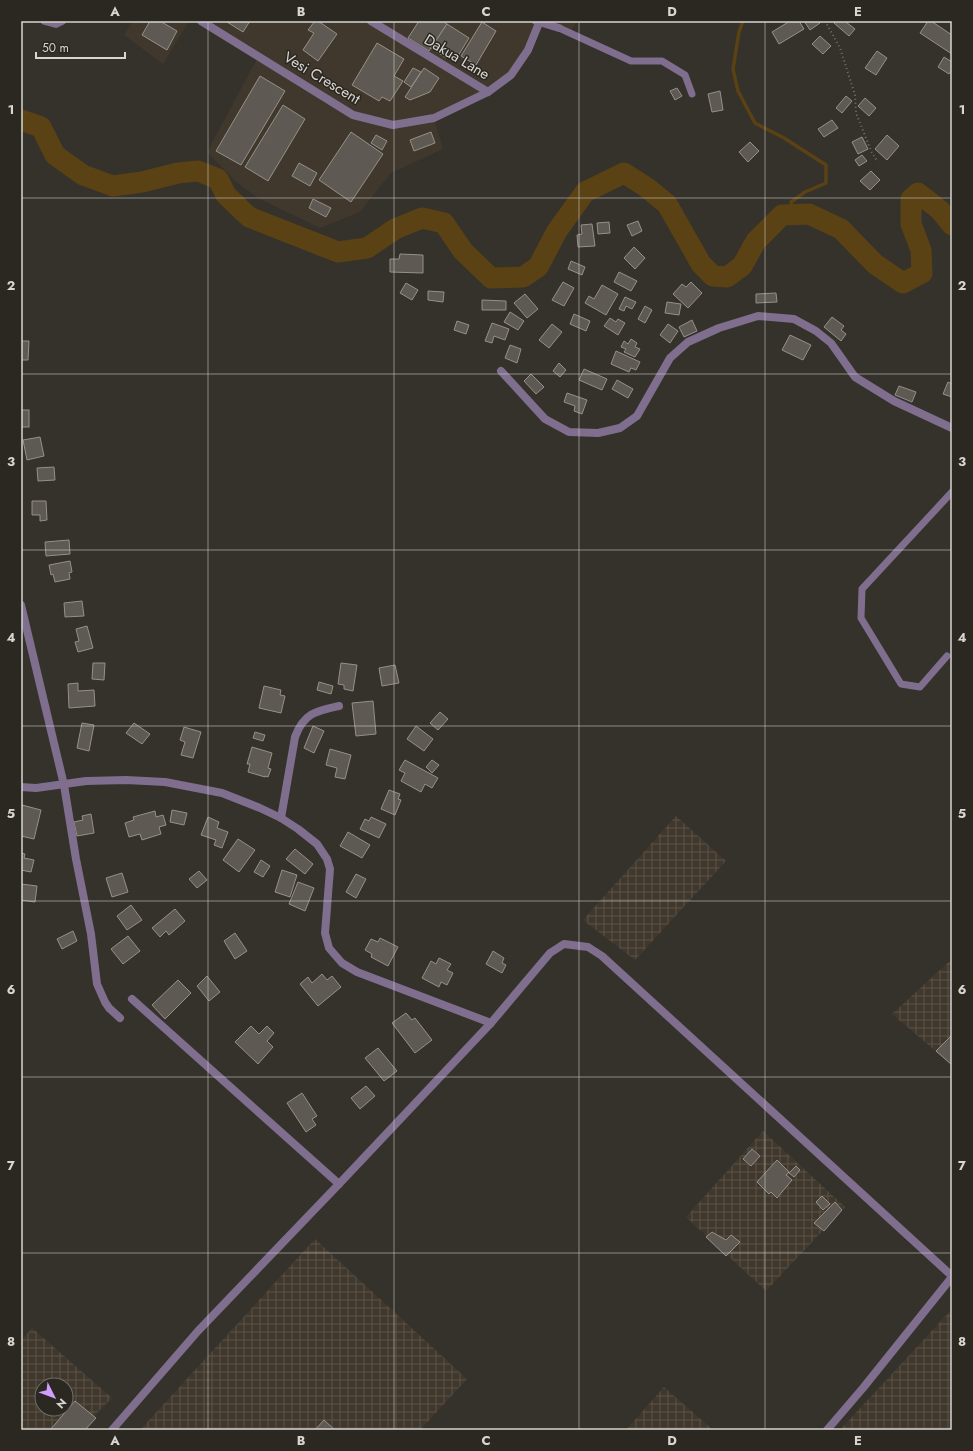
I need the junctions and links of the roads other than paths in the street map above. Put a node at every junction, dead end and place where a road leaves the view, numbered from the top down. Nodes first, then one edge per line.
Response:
1 (45, 21) edge
2 (62, 21) edge
3 (201, 21) edge
4 (371, 21) edge
5 (537, 22) edge
6 (559, 28) joint
7 (488, 92) junction
8 (692, 94) dead end
9 (501, 371) dead end
10 (952, 428) edge
11 (952, 492) edge
12 (21, 605) edge
13 (23, 621) edge
14 (947, 656) dead end
15 (339, 706) dead end
16 (64, 785) junction
17 (21, 787) edge
18 (281, 818) junction
19 (132, 999) dead end
20 (120, 1018) dead end
21 (491, 1023) junction
22 (339, 1184) junction
23 (952, 1276) edge
24 (112, 1430) edge
25 (827, 1430) edge

1 - 2 street
3 - 7 street, Vesi Crescent
4 - 7 street, Dakua Lane
5 - 6 street, Vesi Crescent
5 - 7 street, Vesi Crescent
6 - 8 lane
9 - 10 street
11 - 14 lane
12 - 13 street
13 - 16 street
15 - 18 street
16 - 17 street
16 - 18 street
16 - 20 street
18 - 21 street
19 - 22 street
21 - 22 street
21 - 23 street
22 - 24 street
23 - 25 street

